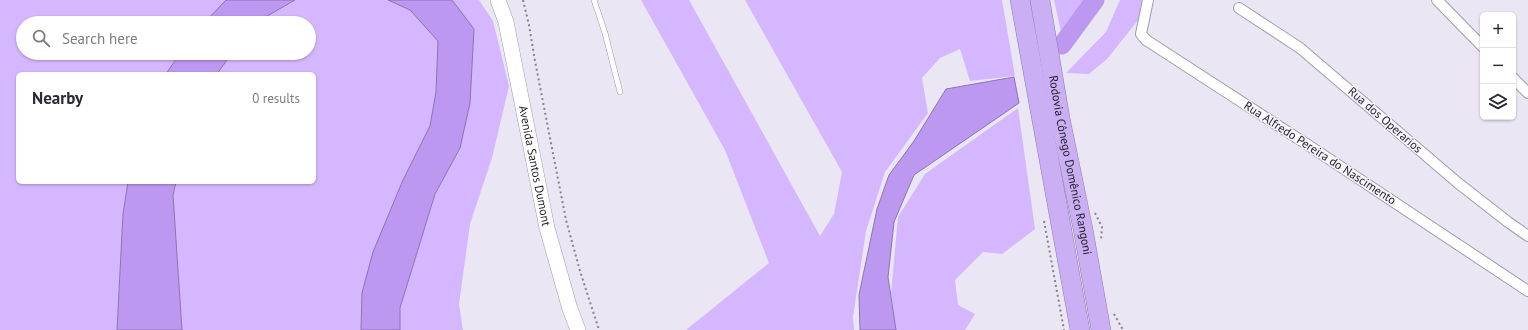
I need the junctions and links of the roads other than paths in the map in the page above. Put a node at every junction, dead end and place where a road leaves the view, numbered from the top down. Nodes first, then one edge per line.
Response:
1 (498, 0) edge
2 (594, 0) edge
3 (1020, 0) edge
4 (1040, 0) edge
5 (1148, 0) edge
6 (1437, 0) edge
7 (1239, 8) dead end
8 (1480, 44) edge
9 (1516, 81) edge
10 (620, 92) dead end
11 (1528, 93) edge
12 (1051, 119) junction
13 (1528, 236) edge
14 (1528, 291) edge
15 (578, 330) edge
16 (1080, 330) edge
17 (1101, 330) edge

1 - 15 main road, Avenida Santos Dumont
2 - 10 lane
3 - 12 highway, Rodovia Cônego Domênico Rangoni
4 - 12 highway, Rodovia Cônego Domênico Rangoni
5 - 14 street, Rua Alfredo Pereira do Nascimento
6 - 8 street
7 - 13 street, Rua dos Operarios
9 - 11 street
12 - 16 highway, Rodovia Cônego Domênico Rangoni
12 - 17 highway, Rodovia Cônego Domênico Rangoni

